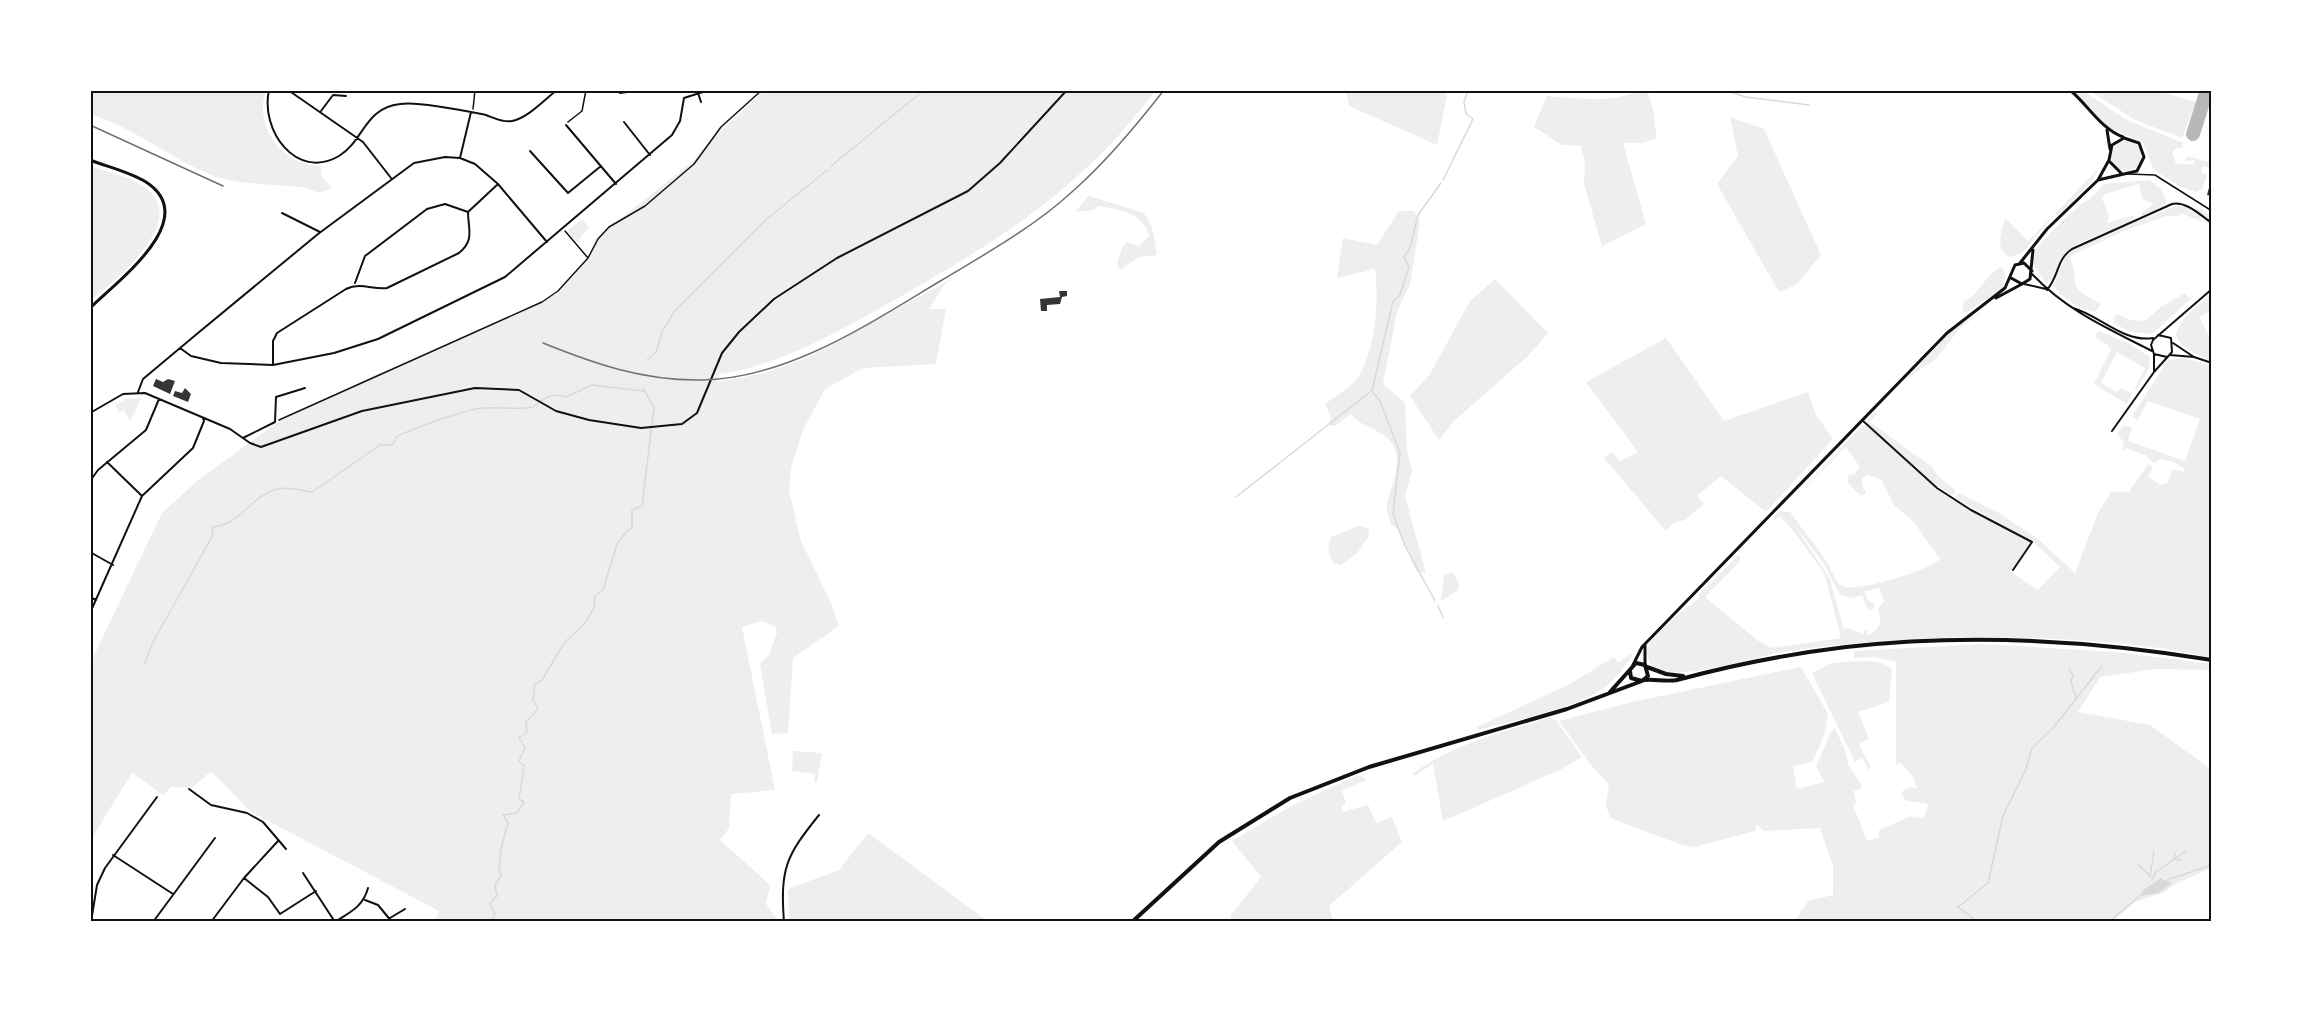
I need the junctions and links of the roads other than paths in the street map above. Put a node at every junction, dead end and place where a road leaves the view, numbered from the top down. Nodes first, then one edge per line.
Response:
1 (269, 90) edge
2 (288, 90) edge
3 (557, 90) edge
4 (615, 90) edge
5 (642, 90) edge
6 (709, 90) edge
7 (1067, 90) edge
8 (2070, 90) edge
9 (698, 93) junction
10 (346, 96) dead end
11 (701, 102) dead end
12 (320, 112) junction
13 (471, 113) junction
14 (624, 122) dead end
15 (566, 124) road end
16 (2107, 130) junction
17 (356, 136) junction
18 (2124, 138) junction
19 (2110, 149) junction
20 (530, 151) dead end
21 (650, 155) junction
22 (460, 158) junction
23 (90, 160) edge
24 (2109, 160) junction
25 (601, 166) junction
26 (2122, 174) junction
27 (2128, 174) junction
28 (391, 178) junction
29 (2098, 180) junction
30 (498, 184) junction
31 (616, 184) junction
32 (2212, 211) edge
33 (468, 212) junction
34 (282, 213) dead end
35 (2212, 224) edge
36 (320, 232) junction
37 (547, 242) junction
38 (2033, 250) junction
39 (2020, 263) junction
40 (2032, 273) junction
41 (2011, 276) junction
42 (2023, 284) junction
43 (355, 285) junction
44 (2212, 289) edge
45 (2046, 290) junction
46 (1994, 299) junction
47 (90, 308) edge
48 (2073, 308) junction
49 (2157, 336) junction
50 (2173, 343) junction
51 (180, 348) junction
52 (2153, 353) junction
53 (2169, 356) junction
54 (2194, 357) junction
55 (2212, 363) edge
56 (273, 365) junction
57 (2154, 372) junction
58 (305, 388) dead end
59 (138, 392) junction
60 (159, 399) junction
61 (90, 413) edge
62 (202, 418) junction
63 (1863, 420) junction
64 (2112, 431) dead end
65 (243, 438) junction
66 (107, 462) junction
67 (90, 481) edge
68 (142, 496) junction
69 (90, 552) edge
70 (113, 565) junction
71 (2013, 570) dead end
72 (90, 597) edge
73 (96, 600) junction
74 (90, 613) edge
75 (1645, 645) junction
76 (2212, 660) edge
77 (1633, 665) junction
78 (1646, 666) junction
79 (1630, 671) junction
80 (1683, 676) junction
81 (1644, 680) junction
82 (1609, 693) junction
83 (189, 789) dead end
84 (157, 797) dead end
85 (819, 815) dead end
86 (215, 838) dead end
87 (278, 841) junction
88 (286, 849) dead end
89 (113, 855) junction
90 (303, 873) dead end
91 (244, 878) junction
92 (368, 888) dead end
93 (316, 891) junction
94 (173, 894) junction
95 (365, 899) junction
96 (405, 909) dead end
97 (390, 918) junction
98 (91, 922) edge
99 (153, 922) edge
100 (211, 922) edge
101 (335, 922) edge
102 (392, 922) edge
103 (784, 922) edge
104 (1132, 922) edge

1 - 17 street
2 - 12 street
3 - 13 street
4 - 5 street
6 - 9 street
7 - 65 street
8 - 16 street
9 - 11 street
9 - 21 street
10 - 12 street
12 - 17 street
13 - 17 street
13 - 22 street
14 - 21 street
15 - 25 street
16 - 18 street
16 - 19 street
17 - 28 street
18 - 19 street
18 - 27 street
19 - 24 street
20 - 25 street
21 - 31 street
22 - 28 street
22 - 30 street
23 - 47 street
24 - 26 street
24 - 29 street
25 - 31 street
26 - 27 street
26 - 29 street
27 - 32 lane
28 - 36 street
29 - 38 street
30 - 33 street
30 - 37 street
31 - 37 street
33 - 43 street
33 - 43 street
34 - 36 street
35 - 45 street
36 - 51 street
37 - 56 street
38 - 39 street
38 - 40 street
39 - 40 street
39 - 41 street
40 - 42 street
40 - 45 street
41 - 42 street
41 - 46 street
42 - 45 street
42 - 46 street
43 - 56 street
44 - 49 street
45 - 48 street
46 - 63 street
48 - 49 street
48 - 52 street
49 - 50 street
49 - 52 street
50 - 53 street
50 - 54 street
51 - 56 street
51 - 59 street
52 - 53 street
52 - 57 street
53 - 54 street
53 - 57 street
54 - 55 street
57 - 64 street
58 - 65 street
59 - 60 street
59 - 61 street
60 - 62 street
60 - 66 street
62 - 65 street
62 - 68 street
63 - 71 street
63 - 75 street
66 - 67 street
66 - 68 street
68 - 70 street
69 - 70 street
70 - 73 street
72 - 73 street
73 - 74 street
75 - 77 street
75 - 78 street
76 - 80 main road
77 - 78 main road
77 - 79 main road
78 - 80 main road
78 - 81 main road
79 - 81 main road
79 - 82 main road
80 - 81 main road
81 - 82 main road
82 - 104 main road
83 - 87 street
84 - 89 street
85 - 103 street
86 - 94 street
87 - 88 street
87 - 91 street
89 - 94 street
89 - 98 street
90 - 93 street
91 - 93 street
91 - 100 street
92 - 95 street
93 - 101 street
94 - 99 street
95 - 97 street
95 - 101 street
96 - 97 street
97 - 102 street

